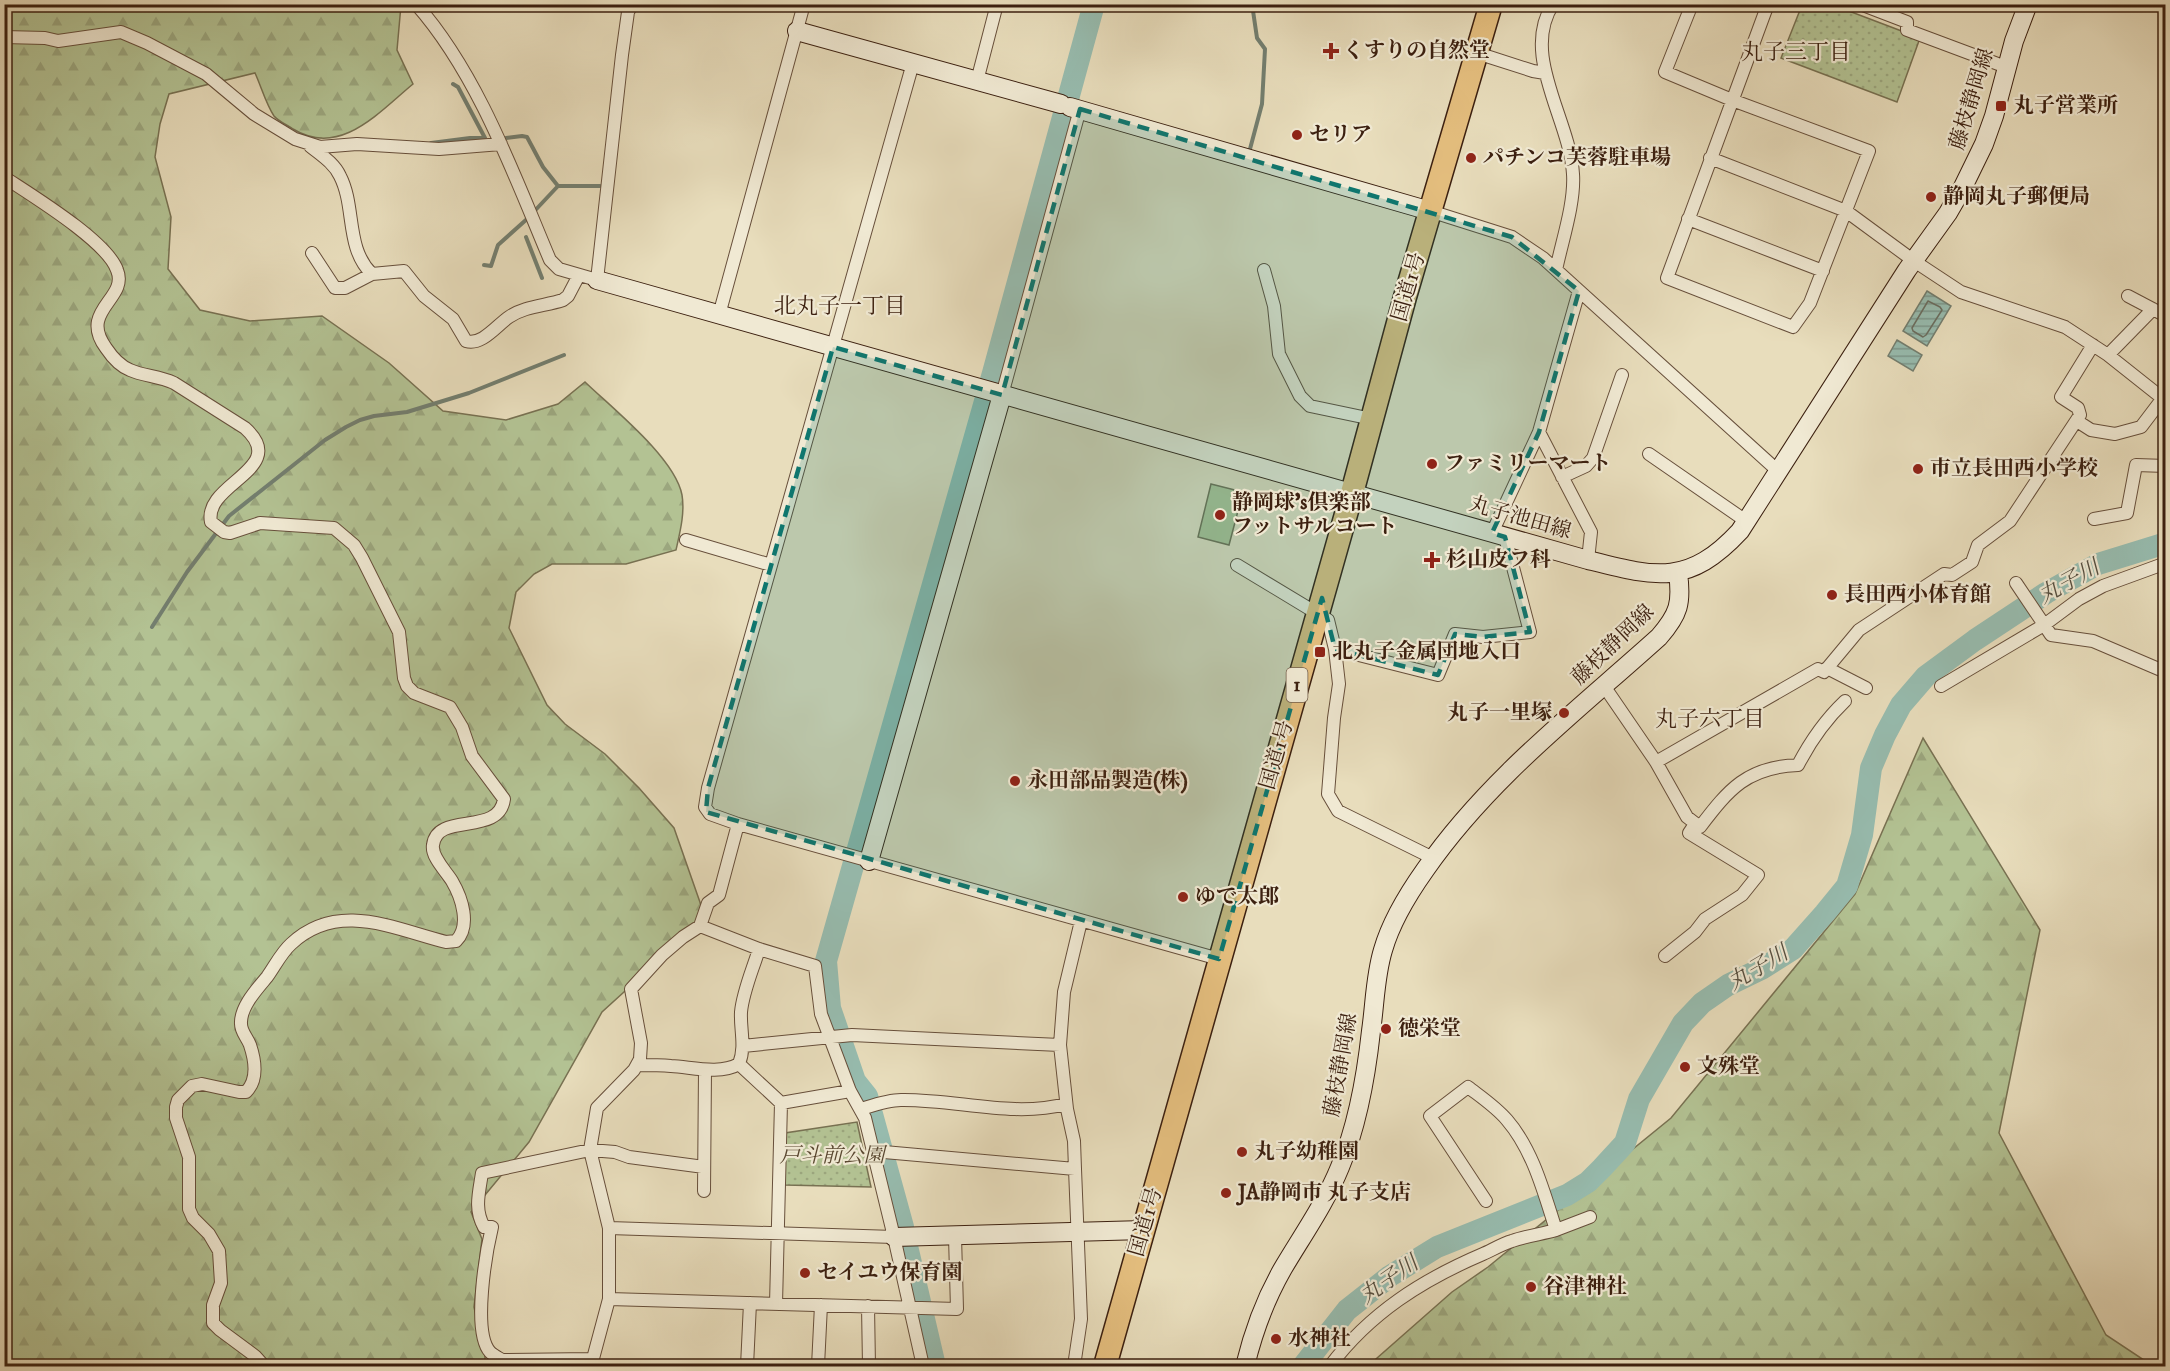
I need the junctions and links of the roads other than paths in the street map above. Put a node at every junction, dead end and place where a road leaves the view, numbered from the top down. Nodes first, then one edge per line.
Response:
1 (416, 4) edge
2 (632, 4) edge
3 (804, 4) edge
4 (997, 4) edge
5 (1491, 4) edge
6 (1553, 4) edge
7 (1692, 4) edge
8 (1768, 4) edge
9 (1860, 4) edge
10 (2028, 4) edge
11 (797, 31) junction
12 (4, 37) edge
13 (1477, 53) junction
14 (913, 63) junction
15 (2006, 67) junction
16 (1545, 73) junction
17 (976, 81) junction
18 (1732, 100) junction
19 (1070, 107) junction
20 (306, 144) junction
21 (501, 144) junction
22 (1710, 158) junction
23 (4, 177) edge
24 (1430, 211) junction
25 (1846, 211) junction
26 (1688, 219) junction
27 (312, 253) dead end
28 (1914, 261) junction
29 (1264, 270) dead end
30 (1556, 270) junction
31 (1823, 271) junction
32 (372, 274) junction
33 (588, 278) junction
34 (1579, 291) junction
35 (2128, 296) dead end
36 (2153, 309) junction
37 (719, 315) junction
38 (2166, 316) edge
39 (2093, 345) junction
40 (833, 347) junction
41 (2108, 355) junction
42 (1622, 375) dead end
43 (992, 392) junction
44 (2164, 399) edge
45 (1372, 418) junction
46 (2076, 421) junction
47 (1539, 432) junction
48 (1649, 454) dead end
49 (2166, 466) edge
50 (1778, 471) junction
51 (1562, 477) junction
52 (1352, 493) junction
53 (2094, 519) dead end
54 (1746, 521) junction
55 (1499, 535) junction
56 (686, 540) dead end
57 (1588, 560) junction
58 (2166, 563) edge
59 (771, 565) junction
60 (1238, 565) dead end
61 (1678, 573) junction
62 (2017, 585) dead end
63 (1317, 614) junction
64 (2043, 623) junction
65 (1335, 649) junction
66 (1827, 668) junction
67 (2166, 673) edge
68 (1604, 686) junction
69 (1941, 686) dead end
70 (1866, 688) dead end
71 (1845, 701) dead end
72 (1656, 762) junction
73 (738, 824) junction
74 (1695, 824) junction
75 (1433, 858) junction
76 (865, 860) junction
77 (1081, 921) junction
78 (700, 926) junction
79 (759, 949) junction
80 (1665, 956) dead end
81 (1219, 959) junction
82 (830, 1037) junction
83 (1060, 1045) junction
84 (743, 1046) junction
85 (739, 1064) junction
86 (637, 1065) junction
87 (705, 1070) junction
88 (850, 1091) junction
89 (781, 1103) junction
90 (1066, 1104) junction
91 (861, 1108) junction
92 (590, 1150) junction
93 (873, 1151) junction
94 (704, 1167) junction
95 (1075, 1169) junction
96 (704, 1191) dead end
97 (1486, 1201) dead end
98 (1590, 1217) dead end
99 (609, 1228) junction
100 (1556, 1228) junction
101 (1144, 1230) junction
102 (1077, 1232) junction
103 (778, 1234) junction
104 (955, 1236) junction
105 (894, 1237) junction
106 (609, 1299) junction
107 (750, 1303) junction
108 (776, 1304) junction
109 (820, 1305) junction
110 (868, 1306) junction
111 (917, 1307) junction
112 (592, 1363) edge
113 (264, 1366) edge
114 (747, 1366) edge
115 (818, 1366) edge
116 (869, 1366) edge
117 (923, 1366) edge
118 (1074, 1366) edge
119 (1105, 1366) edge
120 (1245, 1366) edge
121 (1330, 1366) edge

1 - 21 street
2 - 33 street
3 - 11 street
4 - 17 street
5 - 13 highway, 国道1号 / 1
6 - 16 street
7 - 18 street
8 - 18 street
9 - 15 street
10 - 15 street, 藤枝静岡線
11 - 14 street
11 - 37 street
12 - 20 street
13 - 16 street
13 - 24 highway, 国道1号 / 1
14 - 17 street
14 - 40 street
15 - 28 street, 藤枝静岡線
16 - 30 street
17 - 19 street
18 - 22 street
18 - 25 street
19 - 24 street
19 - 43 street
20 - 21 street
20 - 32 street
21 - 33 street
22 - 25 street
22 - 26 street
23 - 113 street
24 - 30 street
24 - 45 highway, 国道1号 / 1
25 - 28 street
25 - 31 street
26 - 31 street
26 - 31 street
27 - 32 street
28 - 39 street
28 - 50 street, 藤枝静岡線
29 - 45 street
30 - 34 street
32 - 33 street
33 - 37 street, 丸子池田線
34 - 47 street
34 - 50 street
35 - 36 street
36 - 38 street
36 - 41 street
37 - 40 street, 丸子池田線
39 - 41 street
39 - 46 street
40 - 43 street, 丸子池田線
40 - 59 street
41 - 44 street
42 - 51 street
43 - 52 street, 丸子池田線
43 - 76 street
44 - 46 street
45 - 52 highway, 国道1号 / 1
46 - 66 street
47 - 51 street
47 - 55 street
48 - 54 street
49 - 53 street
50 - 54 street, 藤枝静岡線
51 - 57 street
52 - 55 street, 丸子池田線
52 - 63 highway, 国道1号 / 1
54 - 61 street, 藤枝静岡線
55 - 57 street, 丸子池田線
55 - 65 street
56 - 59 street
57 - 61 street, 丸子池田線
58 - 64 street
59 - 73 street
60 - 63 street
61 - 68 street, 藤枝静岡線
62 - 64 street
63 - 65 street
63 - 81 highway, 国道1号 / 1
64 - 67 street
64 - 69 street
65 - 75 street
66 - 70 street
66 - 72 street
68 - 72 street
68 - 75 street, 藤枝静岡線
71 - 74 street
72 - 74 street
73 - 76 street
73 - 78 street
74 - 80 street
75 - 120 street, 藤枝静岡線
76 - 77 street
77 - 81 street
77 - 83 street
78 - 79 street
78 - 86 street
79 - 82 street
79 - 84 street
81 - 101 highway, 国道1号 / 1
82 - 83 street
82 - 84 street
82 - 88 street
83 - 90 street
84 - 85 street
85 - 87 street
85 - 89 street
86 - 87 street
86 - 92 street
87 - 94 street
88 - 89 street
88 - 91 street
89 - 103 street
90 - 91 street
90 - 95 street
91 - 93 street
92 - 94 street
92 - 99 street
92 - 112 street
93 - 95 street
93 - 105 street
94 - 96 street
95 - 102 street
97 - 100 street
98 - 100 street
99 - 103 street
99 - 106 street
100 - 121 street
101 - 102 street
101 - 119 highway, 国道1号 / 1
102 - 104 street
102 - 118 street
103 - 105 street
103 - 108 street
104 - 105 street
104 - 111 street
105 - 111 street
106 - 107 street
106 - 112 street
107 - 108 street
107 - 114 street
108 - 109 street
109 - 110 street
109 - 115 street
110 - 111 street
110 - 116 street
111 - 117 street

